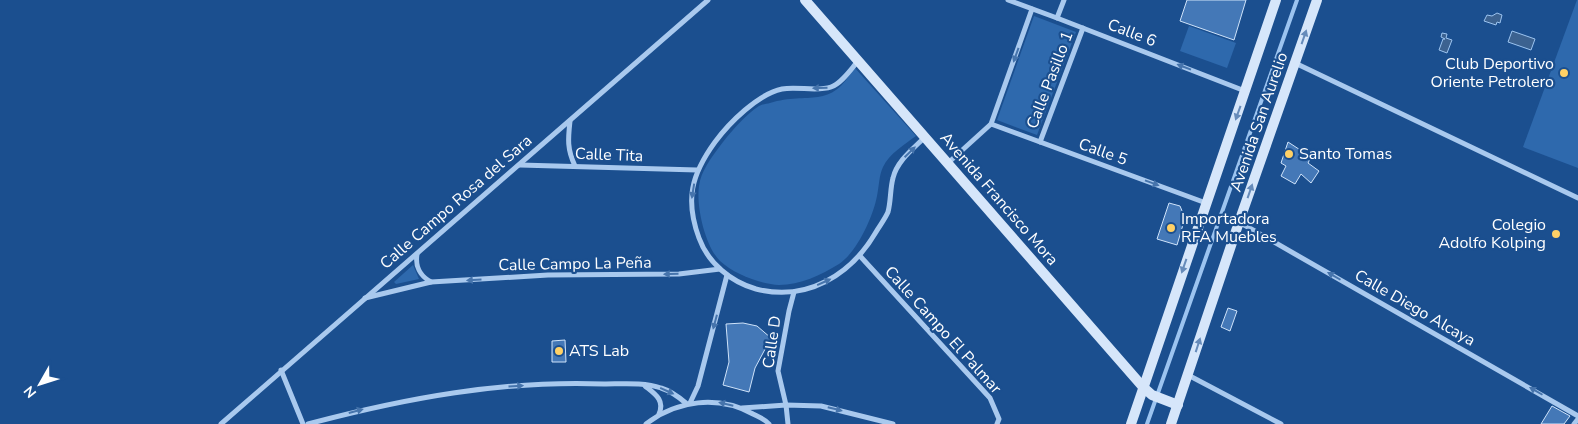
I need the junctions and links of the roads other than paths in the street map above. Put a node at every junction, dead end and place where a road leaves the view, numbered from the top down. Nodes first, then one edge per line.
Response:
1 (708, 0) edge
2 (805, 0) edge
3 (1008, 0) edge
4 (1064, 0) edge
5 (1276, 0) edge
6 (1317, 0) edge
7 (1032, 9) junction
8 (1057, 18) junction
9 (1083, 28) junction
10 (858, 61) junction
11 (1295, 63) junction
12 (1246, 91) junction
13 (570, 120) junction
14 (991, 124) junction
15 (925, 137) junction
16 (1040, 142) junction
17 (948, 164) junction
18 (520, 165) junction
19 (575, 166) junction
20 (697, 170) junction
21 (1578, 198) edge
22 (1206, 203) junction
23 (1239, 222) junction
24 (417, 253) junction
25 (860, 256) junction
26 (720, 268) junction
27 (727, 275) junction
28 (431, 282) junction
29 (794, 292) junction
30 (364, 298) junction
31 (282, 370) junction
32 (1188, 375) junction
33 (645, 385) junction
34 (1144, 387) junction
35 (688, 403) junction
36 (1174, 404) junction
37 (786, 405) junction
38 (742, 408) junction
39 (659, 414) junction
40 (1578, 417) edge
41 (221, 424) edge
42 (302, 424) edge
43 (308, 424) edge
44 (646, 424) edge
45 (769, 424) edge
46 (788, 424) edge
47 (893, 424) edge
48 (997, 424) edge
49 (1131, 424) edge
50 (1172, 424) edge
51 (1280, 424) edge
52 (1574, 424) edge

1 - 13 street, Calle Campo Rosa del Sara
2 - 10 main road, Avenida Francisco Mora
3 - 7 street, Calle 6
4 - 8 street, Calle Pasillo 1
5 - 12 main road, Avenida San Aurelio
11 -> 6 main road, Avenida San Aurelio
7 - 8 street, Calle 6
7 -> 14 street
8 - 9 street, Calle 6
12 -> 9 street, Calle 6
9 - 16 street, Calle Pasillo 1
10 - 15 main road, Avenida Francisco Mora
10 -> 20 street
11 - 21 street
23 -> 11 main road, Avenida San Aurelio
12 -> 22 main road, Avenida San Aurelio
13 - 18 street, Calle Campo Rosa del Sara
13 - 19 street
14 - 16 street, Calle 5
14 - 17 street
15 - 17 main road, Avenida Francisco Mora
25 -> 15 street
16 -> 22 street, Calle 5
17 - 34 main road, Avenida Francisco Mora
18 - 19 street, Calle Tita
18 - 24 street, Calle Campo Rosa del Sara
19 - 20 street, Calle Tita
20 -> 26 street
22 -> 34 main road, Avenida San Aurelio
32 -> 23 main road, Avenida San Aurelio
40 -> 23 street, Calle Diego Alcaya
24 - 28 street
24 - 30 street, Calle Campo Rosa del Sara
29 -> 25 street
25 - 48 street, Calle Campo El Palmar
26 - 27 street
26 -> 28 street, Calle Campo La Peña
27 - 29 street
27 -> 35 street
28 - 30 street, Calle Campo La Peña
29 - 37 street, Calle D
30 - 31 street, Calle Campo Rosa del Sara
31 - 41 street, Calle Campo Rosa del Sara
31 - 42 street
32 - 36 main road, Avenida San Aurelio
32 - 51 street
33 -> 35 street
33 - 39 street
43 -> 33 street
34 - 36 main road, Avenida Francisco Mora
34 - 49 main road, Avenida San Aurelio
38 -> 35 street
35 - 39 street
36 - 50 main road, Avenida San Aurelio
37 - 38 street
37 - 46 street, Calle D
37 -> 47 street
38 - 45 street
39 - 44 street
40 - 52 street

